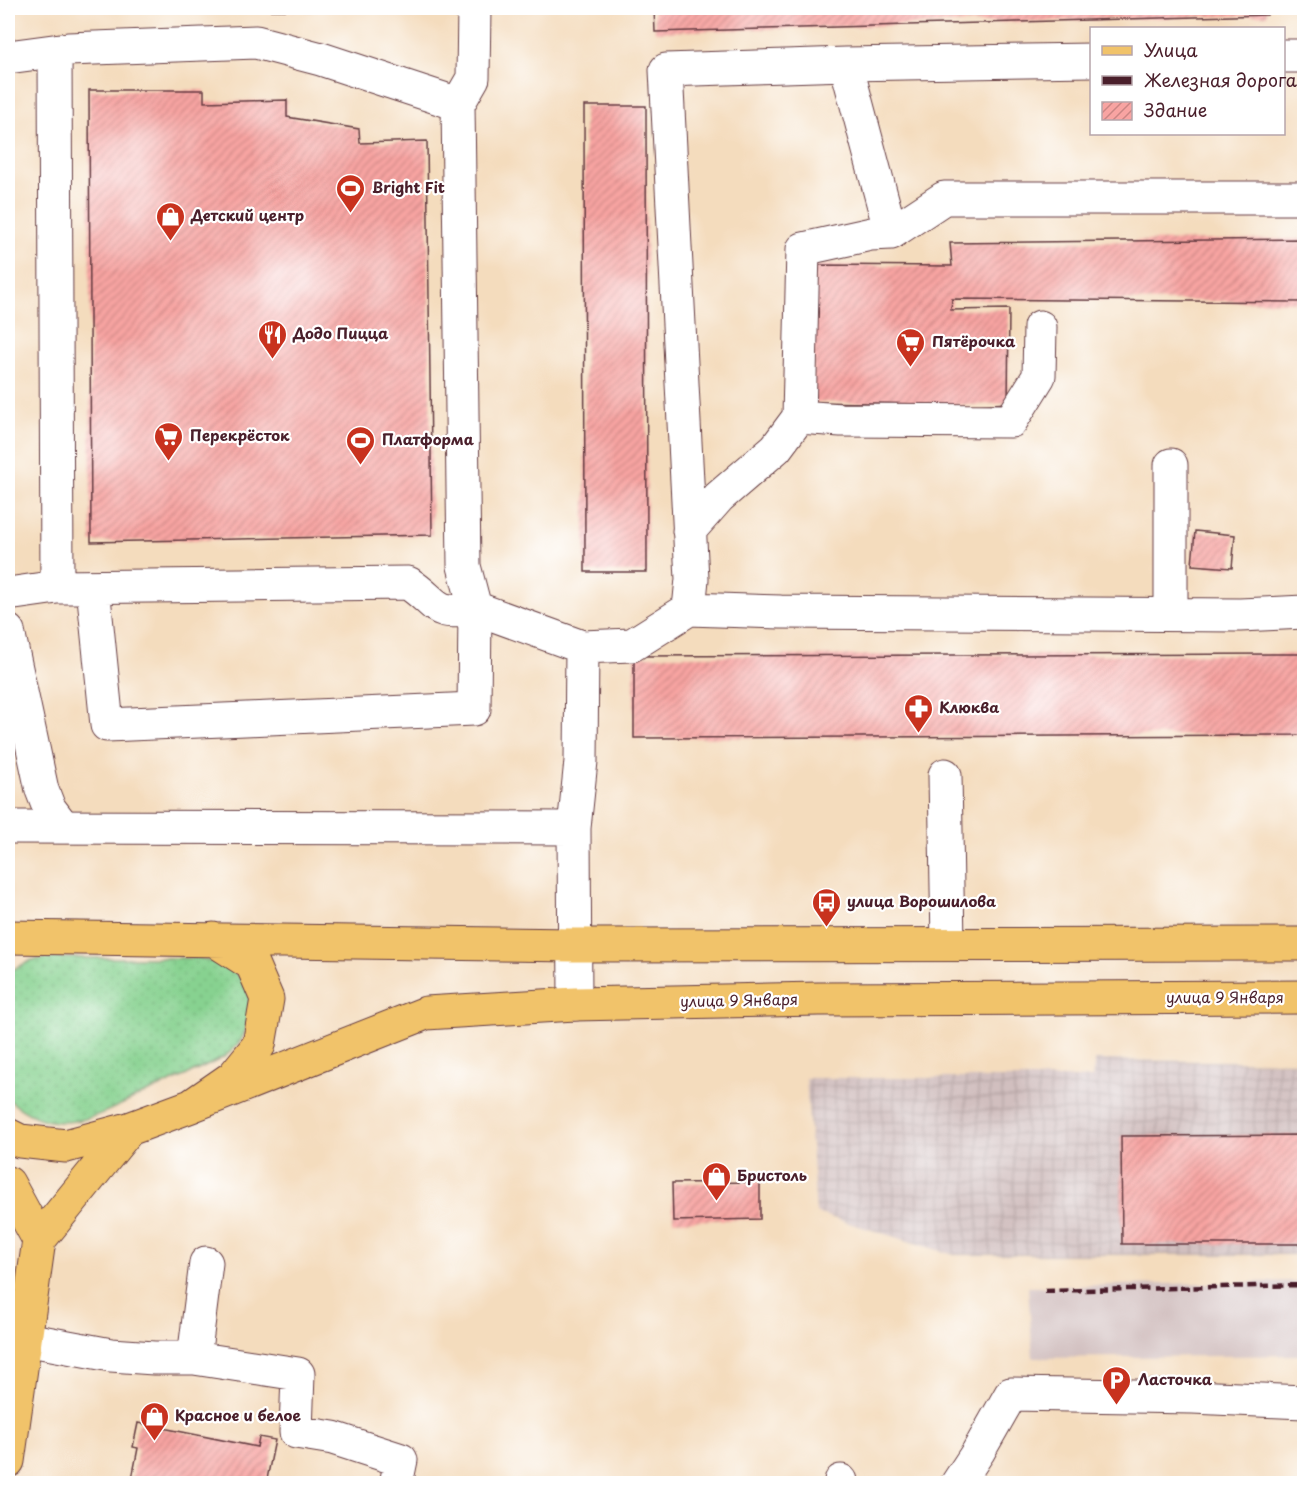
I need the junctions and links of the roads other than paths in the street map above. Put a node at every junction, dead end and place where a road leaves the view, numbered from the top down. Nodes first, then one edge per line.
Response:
1 (474, 8) edge
2 (55, 51) junction
3 (1285, 56) edge
4 (1305, 56) edge
5 (8, 57) edge
6 (1090, 60) edge
7 (846, 64) junction
8 (458, 104) junction
9 (1305, 198) edge
10 (891, 233) junction
11 (1040, 327) dead end
12 (799, 417) junction
13 (1171, 465) dead end
14 (689, 531) junction
15 (57, 587) junction
16 (93, 587) junction
17 (8, 594) edge
18 (475, 608) junction
19 (689, 609) junction
20 (1305, 612) edge
21 (1171, 614) junction
22 (8, 631) edge
23 (582, 647) junction
24 (13, 691) edge
25 (945, 775) dead end
26 (62, 825) junction
27 (8, 826) edge
28 (574, 828) junction
29 (213, 939) junction
30 (16, 940) edge
31 (948, 944) junction
32 (1305, 944) edge
33 (574, 945) junction
34 (1305, 997) edge
35 (575, 1004) junction
36 (191, 1106) junction
37 (129, 1129) junction
38 (8, 1135) edge
39 (8, 1183) edge
40 (39, 1240) junction
41 (206, 1263) dead end
42 (25, 1340) junction
43 (194, 1358) junction
44 (14, 1374) edge
45 (1305, 1402) edge
46 (8, 1461) edge
47 (396, 1484) edge
48 (957, 1484) edge

1 - 8 street
2 - 5 street
2 - 8 street
2 - 15 street
3 - 4 street
6 - 7 street
7 - 10 street
7 - 14 street
8 - 18 street
9 - 10 street
10 - 12 street
11 - 12 street
12 - 14 street
13 - 21 street
14 - 19 street
15 - 16 street
15 - 17 street
16 - 18 street
16 - 18 street
18 - 23 street
19 - 21 street
19 - 23 street
20 - 21 street
22 - 24 street
23 - 28 street
24 - 26 street
25 - 31 street
26 - 27 street
26 - 28 street
28 - 33 street
29 - 30 main road
29 - 33 main road
29 - 36 main road
31 - 32 main road
31 - 33 main road
33 - 35 street
34 - 35 main road, улица 9 Января
35 - 36 main road, улица 9 Января
36 - 37 main road
37 - 38 main road
37 - 40 main road
39 - 40 main road
40 - 42 main road
41 - 43 street
42 - 43 street
42 - 44 main road
43 - 47 street
44 - 46 main road
45 - 48 street

